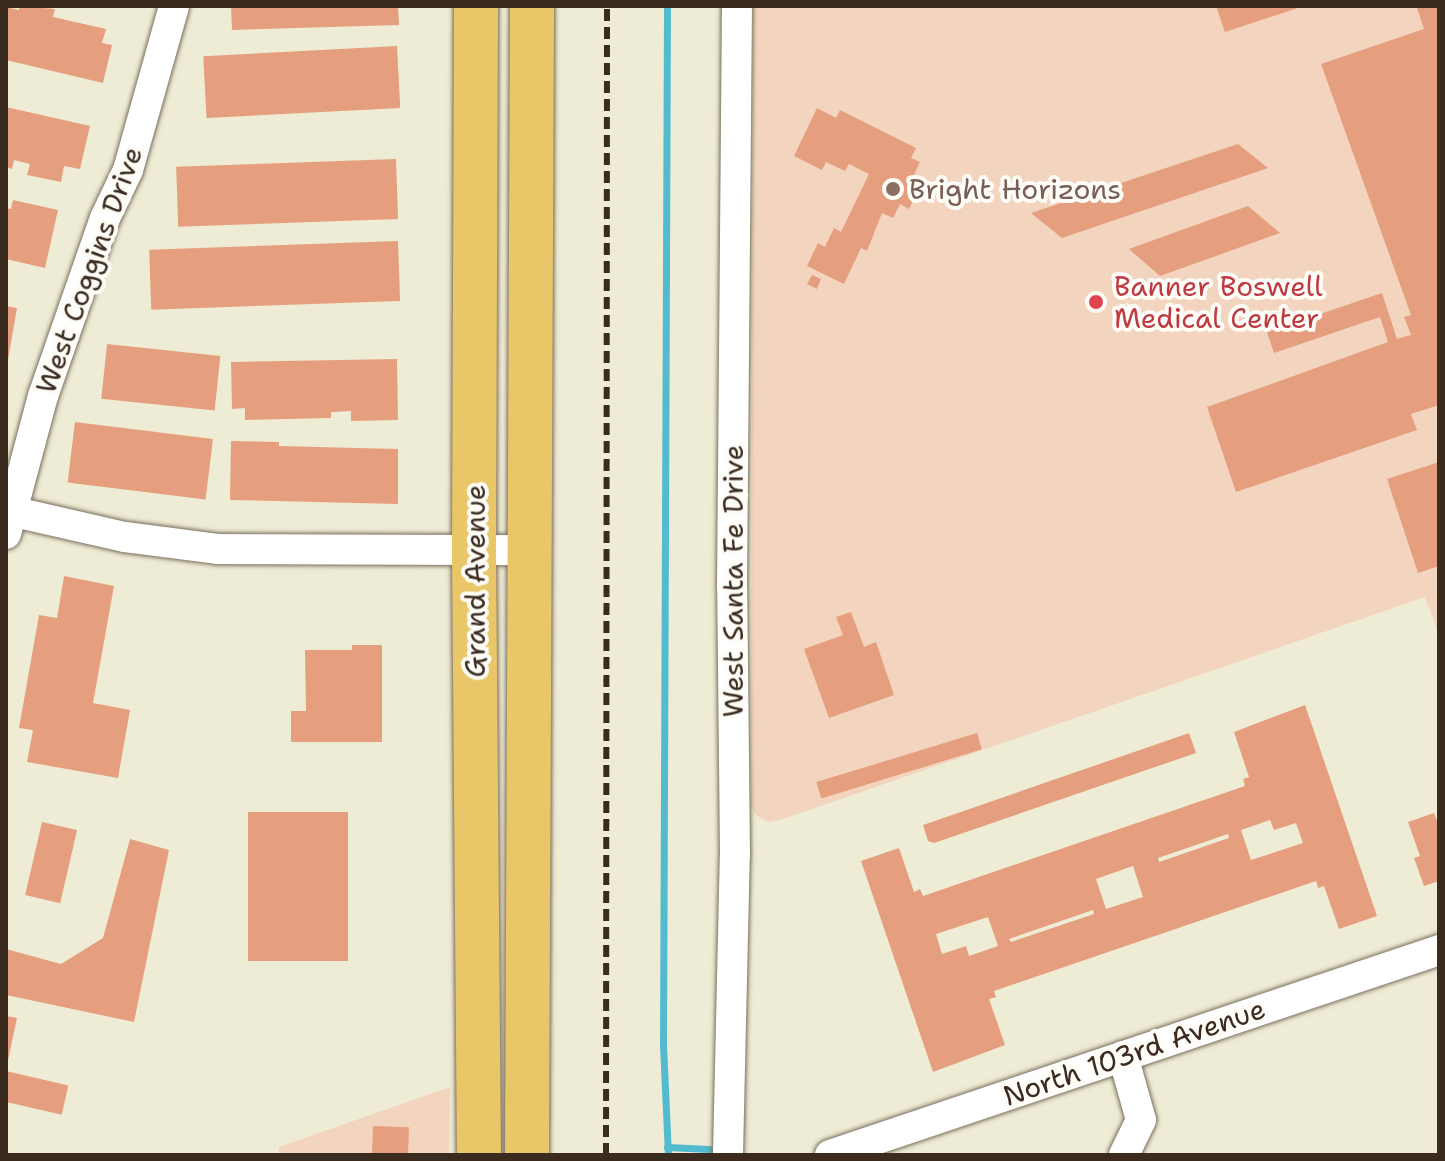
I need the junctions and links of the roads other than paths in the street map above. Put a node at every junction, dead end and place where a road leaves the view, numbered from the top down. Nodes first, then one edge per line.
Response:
1 (174, 6) edge
2 (476, 6) edge
3 (532, 6) edge
4 (737, 6) edge
5 (8, 519) edge
6 (474, 550) junction
7 (529, 550) junction
8 (1439, 950) edge
9 (1123, 1056) junction
10 (479, 1155) edge
11 (527, 1155) edge
12 (728, 1155) edge
13 (830, 1155) edge
14 (1124, 1155) edge

1 - 5 street, West Coggins Drive
2 - 6 highway, Grand Avenue
3 - 7 highway, Grand Avenue
4 - 12 street, West Santa Fe Drive
5 - 6 street
6 - 7 street
6 - 10 highway, Grand Avenue
7 - 11 highway, Grand Avenue
8 - 9 street, North 103rd Avenue
9 - 13 street, North 103rd Avenue
9 - 14 street

